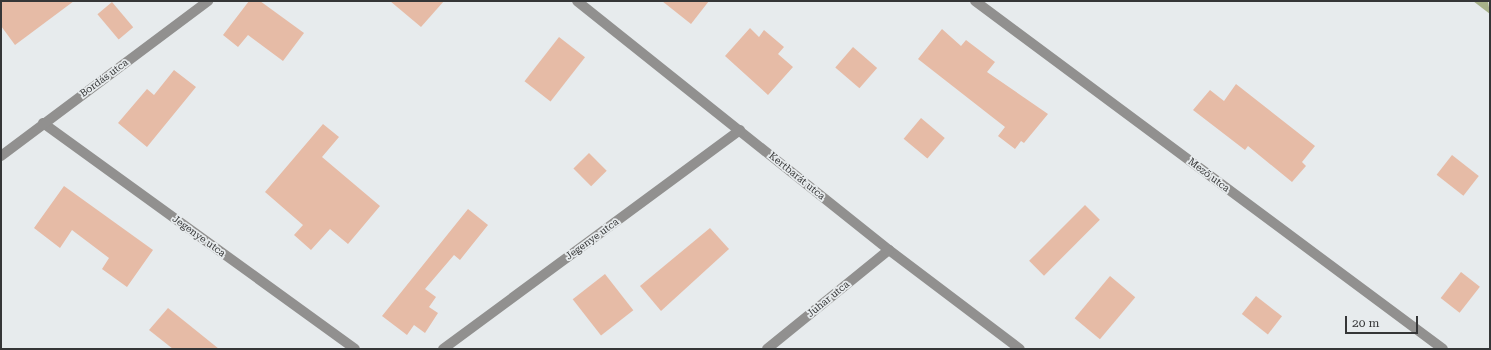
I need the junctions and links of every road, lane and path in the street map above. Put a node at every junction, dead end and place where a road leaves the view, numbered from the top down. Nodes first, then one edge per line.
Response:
1 (208, 1) edge
2 (577, 1) edge
3 (975, 1) edge
4 (43, 123) junction
5 (740, 130) junction
6 (1, 156) edge
7 (889, 250) junction
8 (355, 349) edge
9 (443, 349) edge
10 (767, 349) edge
11 (1020, 349) edge
12 (1443, 349) edge

1 - 4 street, Bordás utca
2 - 5 street, Kertbarát utca
3 - 12 street, Mező utca
4 - 6 street, Bordás utca
4 - 8 street, Jegenye utca
5 - 7 street, Kertbarát utca
5 - 9 street, Jegenye utca
7 - 10 street, Juhar utca
7 - 11 street, Kertbarát utca

